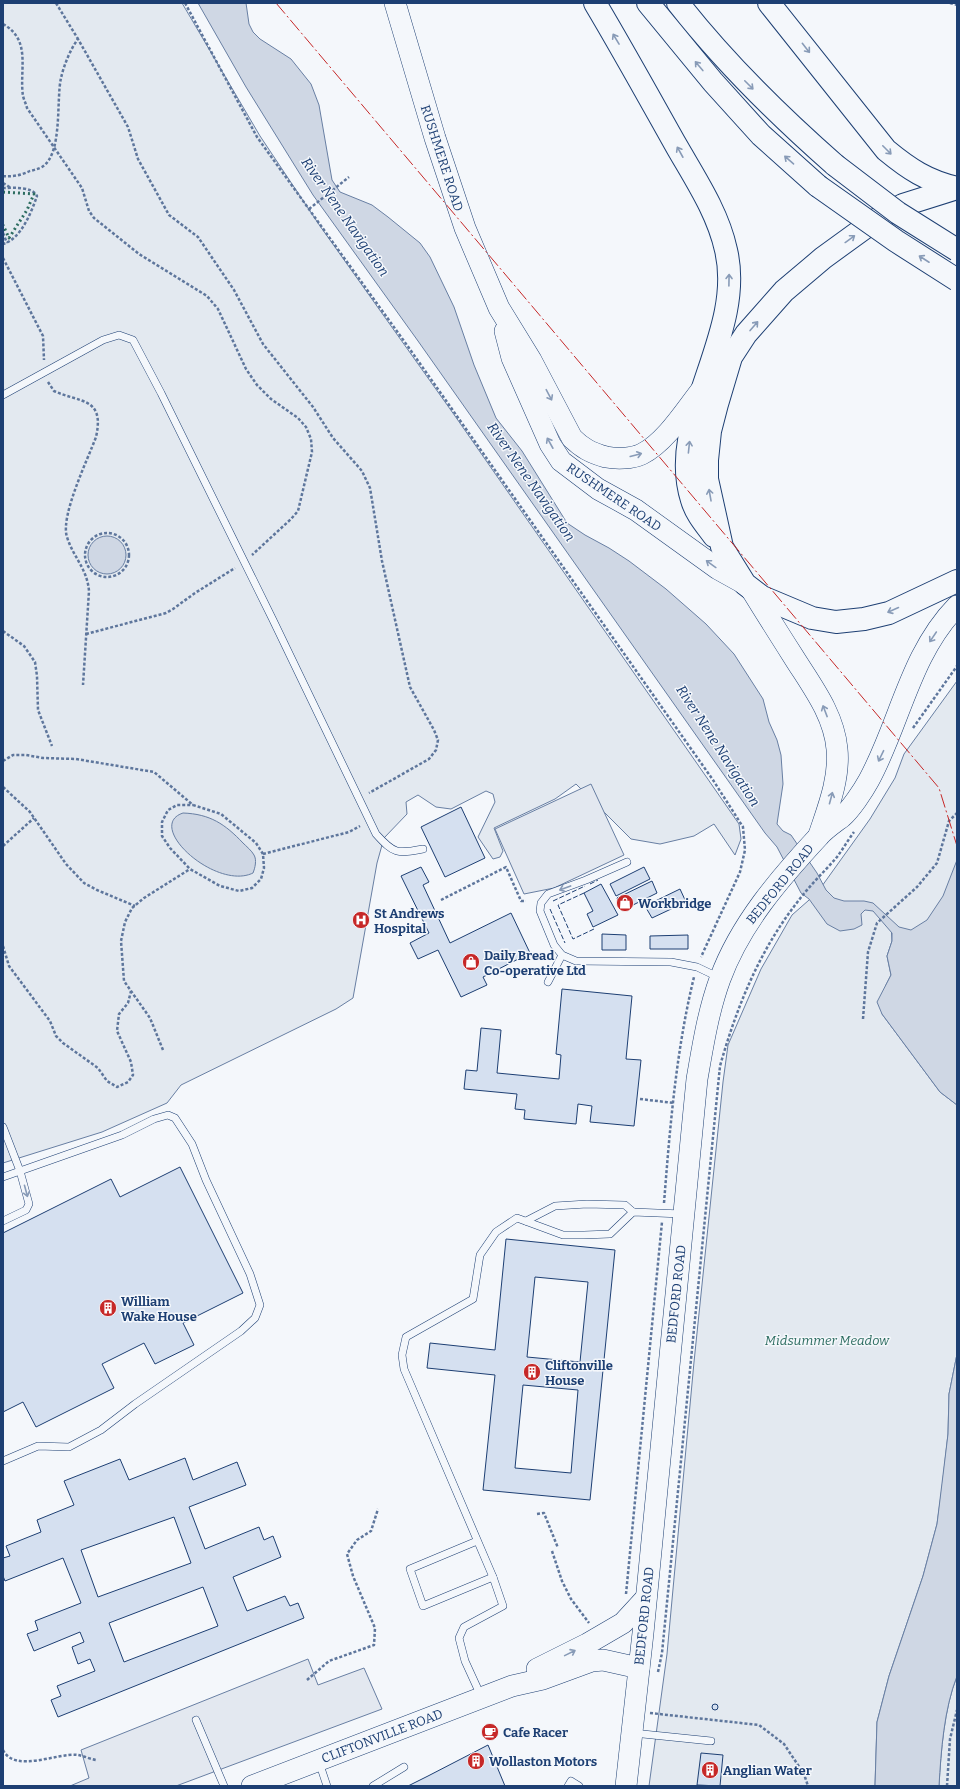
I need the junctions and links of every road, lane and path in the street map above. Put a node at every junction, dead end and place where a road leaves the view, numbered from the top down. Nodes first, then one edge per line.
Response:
1 (56, 3) edge
2 (185, 3) edge
3 (395, 3) edge
4 (594, 3) edge
5 (648, 3) edge
6 (678, 3) edge
7 (769, 3) edge
8 (950, 3) edge
9 (957, 5) edge
10 (3, 24) edge
11 (78, 39) junction
12 (54, 148) junction
13 (3, 176) edge
14 (349, 177) dead end
15 (3, 183) edge
16 (3, 188) edge
17 (12, 188) junction
18 (957, 188) edge
19 (309, 209) junction
20 (3, 233) edge
21 (7, 243) junction
22 (3, 244) edge
23 (957, 250) edge
24 (3, 258) edge
25 (957, 280) edge
26 (499, 308) junction
27 (731, 357) junction
28 (45, 372) junction
29 (704, 385) junction
30 (3, 394) edge
31 (722, 547) junction
32 (244, 562) junction
33 (87, 565) junction
34 (83, 566) junction
35 (957, 581) edge
36 (748, 586) junction
37 (957, 606) edge
38 (3, 631) edge
39 (86, 634) junction
40 (83, 684) dead end
41 (52, 746) dead end
42 (3, 761) edge
43 (3, 787) edge
44 (359, 799) junction
45 (193, 805) junction
46 (957, 812) edge
47 (34, 818) junction
48 (369, 820) junction
49 (815, 841) junction
50 (3, 846) edge
51 (423, 848) dead end
52 (263, 854) junction
53 (627, 862) dead end
54 (190, 869) junction
55 (822, 874) dead end
56 (441, 900) dead end
57 (526, 901) dead end
58 (135, 906) junction
59 (3, 946) edge
60 (562, 955) junction
61 (697, 967) junction
62 (720, 978) junction
63 (548, 982) dead end
64 (131, 991) junction
65 (862, 1019) dead end
66 (163, 1050) dead end
67 (640, 1099) dead end
68 (674, 1103) junction
69 (3, 1127) edge
70 (20, 1171) junction
71 (3, 1177) edge
72 (633, 1212) junction
73 (663, 1212) junction
74 (684, 1214) junction
75 (526, 1221) junction
76 (3, 1222) edge
77 (3, 1461) edge
78 (378, 1509) dead end
79 (537, 1514) dead end
80 (477, 1540) junction
81 (558, 1548) dead end
82 (552, 1551) dead end
83 (493, 1577) junction
84 (646, 1598) junction
85 (625, 1600) dead end
86 (592, 1627) dead end
87 (639, 1668) junction
88 (657, 1678) dead end
89 (307, 1680) dead end
90 (512, 1686) junction
91 (482, 1698) junction
92 (645, 1710) junction
93 (957, 1710) edge
94 (196, 1720) dead end
95 (640, 1734) junction
96 (710, 1741) dead end
97 (3, 1750) edge
98 (96, 1760) dead end
99 (318, 1760) junction
100 (404, 1767) dead end
101 (224, 1786) edge
102 (252, 1786) edge
103 (327, 1786) edge
104 (373, 1786) edge
105 (568, 1786) edge
106 (579, 1786) edge
107 (626, 1786) edge
108 (808, 1786) edge
109 (947, 1786) edge

1 - 11 path
2 - 19 path
3 - 26 main road, RUSHMERE ROAD
29 -> 4 highway
25 -> 5 highway, bridge
6 -> 23 highway, bridge
7 -> 18 highway
8 - 9 path
10 - 12 path
11 - 12 path
11 - 44 path
12 - 13 path
12 - 32 path
14 - 19 path
15 - 17 path
16 - 17 path
17 - 21 path
27 -> 18 highway
19 - 61 path
20 - 21 path
21 - 22 path
24 - 28 path
26 -> 29 main road, RUSHMERE ROAD
36 -> 26 main road, RUSHMERE ROAD
27 - 29 main road, RUSHMERE ROAD
31 -> 27 highway
28 - 30 lane
28 - 32 lane
28 - 34 path
31 -> 29 highway
31 - 36 highway
32 - 39 path
32 - 44 lane
33 - 33 path
33 - 34 path
34 - 39 path
35 -> 36 highway
49 -> 36 main road, BEDFORD ROAD
37 -> 49 main road, BEDFORD ROAD
38 - 41 path
39 - 40 path
42 - 45 path
43 - 47 path
44 - 48 lane
45 - 52 path
45 - 54 path
46 - 65 path
47 - 50 path
47 - 58 path
48 - 51 lane
48 - 52 path
49 - 62 main road, BEDFORD ROAD
52 - 54 path
53 -> 60 lane
54 - 58 path
55 - 88 path
56 - 57 path
58 - 64 path
59 - 64 path
60 - 61 lane
60 - 63 lane
61 - 62 lane
61 - 68 path
62 - 74 main road, BEDFORD ROAD
64 - 66 path
67 - 68 path
68 - 73 path
69 - 70 lane
70 - 71 lane
70 -> 76 lane
70 - 77 lane
72 - 73 lane
72 - 75 lane
72 - 75 lane
73 - 74 lane
73 - 85 path
74 - 84 main road, BEDFORD ROAD
75 - 80 lane
78 - 89 path
79 - 81 path
80 - 83 lane
80 - 83 lane
82 - 86 path
83 - 91 lane
84 - 87 main road, BEDFORD ROAD
90 -> 84 main road, CLIFTONVILLE ROAD
87 - 90 main road, CLIFTONVILLE ROAD
87 - 92 main road, BEDFORD ROAD
90 - 91 main road, CLIFTONVILLE ROAD
91 - 99 main road, CLIFTONVILLE ROAD
92 - 95 main road, BEDFORD ROAD
92 - 95 path
92 - 108 path
93 - 109 path
94 - 101 lane
95 - 96 lane
95 - 107 main road, BEDFORD ROAD
97 - 98 path
99 - 102 main road, CLIFTONVILLE ROAD
99 - 103 lane
100 - 104 lane
105 - 106 lane

